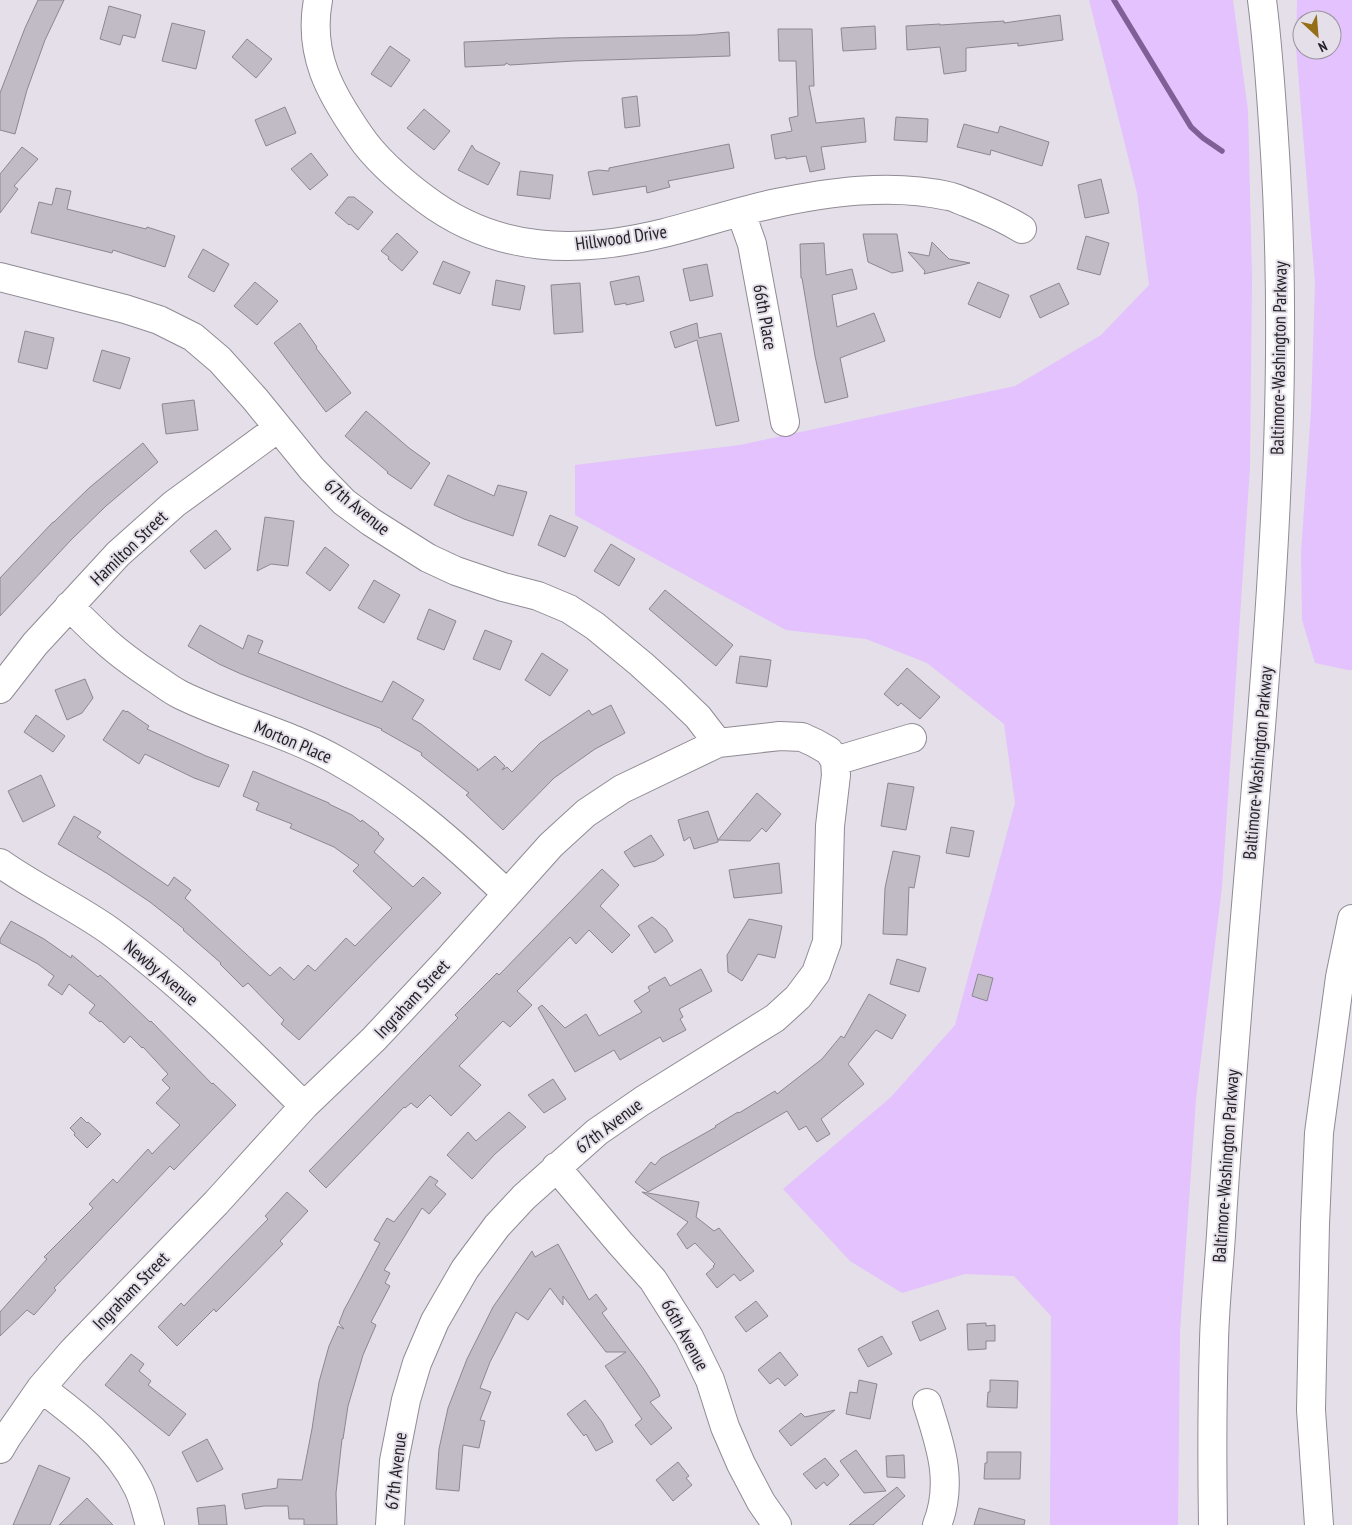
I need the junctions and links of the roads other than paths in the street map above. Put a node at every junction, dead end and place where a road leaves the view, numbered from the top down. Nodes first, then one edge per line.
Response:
1 (318, 0) edge
2 (1262, 0) edge
3 (741, 212) junction
4 (1022, 229) dead end
5 (0, 277) edge
6 (785, 422) dead end
7 (278, 428) junction
8 (69, 606) junction
9 (0, 689) edge
10 (912, 738) dead end
11 (718, 744) junction
12 (834, 761) junction
13 (0, 863) edge
14 (507, 894) junction
15 (1352, 919) edge
16 (304, 1106) junction
17 (556, 1167) junction
18 (41, 1388) junction
19 (928, 1403) dead end
20 (0, 1450) edge
21 (1319, 1524) edge
22 (150, 1525) edge
23 (390, 1525) edge
24 (778, 1525) edge
25 (937, 1525) edge
26 (1213, 1525) edge

1 - 3 main road, Hillwood Drive
2 - 26 main road, Baltimore-Washington Parkway
3 - 4 main road, Hillwood Drive
3 - 6 main road, 66th Place
5 - 7 main road, 67th Avenue
7 - 8 main road, Hamilton Street
7 - 11 main road, 67th Avenue
8 - 9 main road, Hamilton Street
8 - 14 main road, Morton Place
10 - 12 main road
11 - 12 main road, Ingraham Street
11 - 14 main road, Ingraham Street
12 - 17 main road, 67th Avenue
13 - 16 main road, Newby Avenue
14 - 16 main road, Ingraham Street
15 - 21 main road
16 - 18 main road, Ingraham Street
17 - 23 main road, 67th Avenue
17 - 24 main road, 66th Avenue
18 - 20 main road, Ingraham Street
18 - 22 main road
19 - 25 main road

